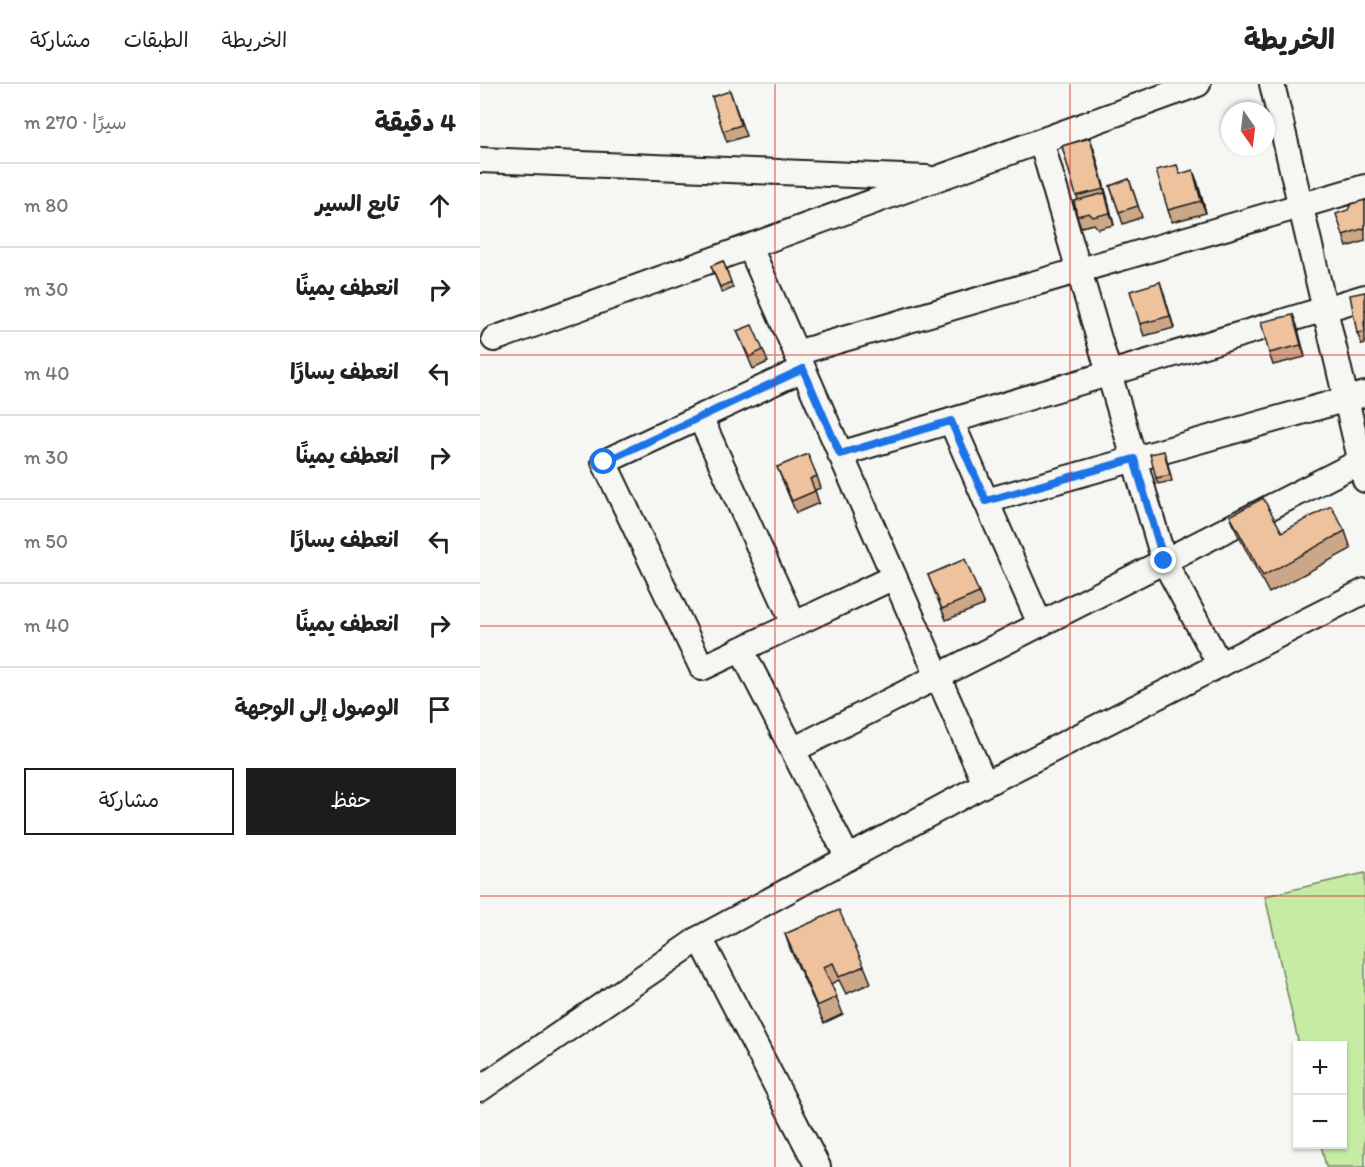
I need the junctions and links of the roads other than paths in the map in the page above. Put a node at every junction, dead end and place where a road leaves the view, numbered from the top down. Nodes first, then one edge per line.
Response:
1 (1198, 84) edge
2 (1272, 84) edge
3 (1041, 141) junction
4 (480, 160) edge
5 (938, 179) junction
6 (1365, 187) edge
7 (1300, 206) junction
8 (750, 247) junction
9 (1079, 270) junction
10 (1365, 297) edge
11 (1325, 309) junction
12 (494, 339) dead end
13 (800, 361) junction
14 (1109, 373) junction
15 (1355, 397) edge
16 (699, 417) junction
17 (951, 421) junction
18 (840, 454) junction
19 (1134, 459) junction
20 (1364, 467) edge
21 (986, 501) junction
22 (1164, 561) junction
23 (894, 577) junction
24 (1365, 591) edge
25 (794, 624) junction
26 (1040, 624) junction
27 (741, 649) junction
28 (1220, 665) junction
29 (938, 676) junction
30 (793, 750) junction
31 (985, 784) junction
32 (848, 858) junction
33 (700, 938) junction
34 (480, 1089) edge
35 (818, 1167) edge

1 - 3 street
2 - 7 street
3 - 5 street
3 - 9 street
4 - 5 street
5 - 8 street
6 - 7 street
7 - 9 street
7 - 11 street
8 - 12 street
8 - 13 street
9 - 13 street
9 - 14 street
10 - 11 street
11 - 14 street
11 - 15 street
13 - 16 street
13 - 18 street
14 - 17 street
14 - 19 street
15 - 19 street
15 - 20 street
16 - 25 street
16 - 27 street
17 - 18 street
17 - 21 street
18 - 23 street
19 - 21 street
19 - 22 street
20 - 22 street
21 - 26 street
22 - 26 street
22 - 28 street
23 - 25 street
23 - 29 street
24 - 28 street
25 - 27 street
26 - 29 street
27 - 30 street
28 - 31 street
29 - 30 street
29 - 31 street
30 - 32 street
31 - 32 street
32 - 33 street
33 - 34 street
33 - 35 street

